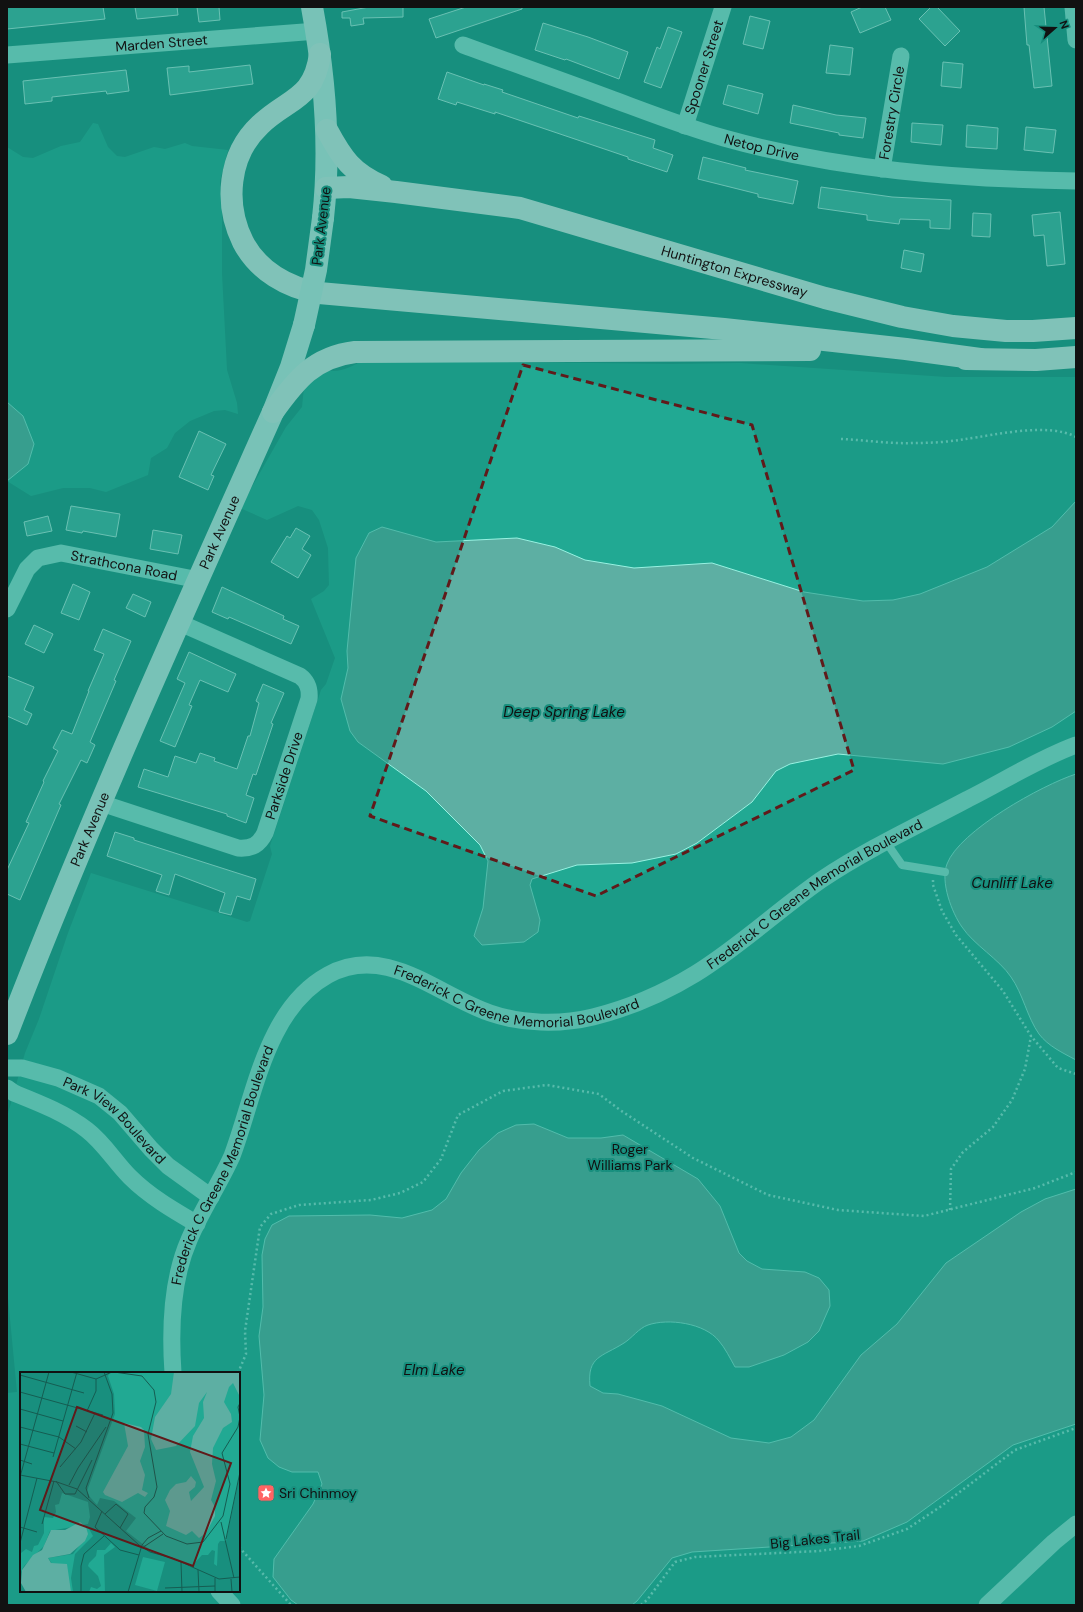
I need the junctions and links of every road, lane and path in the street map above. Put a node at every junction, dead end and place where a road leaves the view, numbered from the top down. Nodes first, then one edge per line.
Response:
1 (312, 7) edge
2 (723, 7) edge
3 (1073, 7) edge
4 (316, 31) junction
5 (1076, 40) edge
6 (463, 45) dead end
7 (320, 54) junction
8 (7, 55) edge
9 (900, 56) dead end
10 (685, 126) junction
11 (327, 130) junction
12 (882, 169) junction
13 (1076, 181) edge
14 (326, 188) junction
15 (396, 192) junction
16 (1076, 328) edge
17 (1076, 357) edge
18 (980, 359) junction
19 (273, 412) junction
20 (1076, 437) edge
21 (841, 439) dead end
22 (199, 580) junction
23 (7, 609) edge
24 (180, 623) junction
25 (1076, 745) edge
26 (101, 803) junction
27 (886, 842) junction
28 (933, 870) junction
29 (945, 872) dead end
30 (7, 1034) edge
31 (1031, 1036) junction
32 (7, 1068) edge
33 (1076, 1074) edge
34 (7, 1088) edge
35 (1076, 1172) edge
36 (211, 1197) junction
37 (950, 1210) junction
38 (196, 1224) junction
39 (172, 1372) edge
40 (238, 1372) edge
41 (1076, 1428) edge
42 (1076, 1524) edge
43 (240, 1548) edge
44 (221, 1592) edge
45 (232, 1605) edge
46 (291, 1605) edge
47 (641, 1605) edge
48 (987, 1605) edge

1 - 4 main road, Park Avenue
2 - 10 street, Spooner Street
3 - 5 street
4 - 7 main road, Park Avenue
4 - 8 street, Marden Street
6 - 10 street, Netop Drive
7 - 11 main road, Park Avenue
7 - 18 highway
9 - 12 street, Forestry Circle
10 - 12 street, Netop Drive
11 - 14 main road, Park Avenue
11 - 15 highway
12 - 13 street, Netop Drive
14 - 15 highway, Huntington Expressway
14 - 19 main road, Park Avenue, bridge
15 - 16 highway, Huntington Expressway
17 - 18 highway
18 - 19 highway
19 - 22 main road, Park Avenue
20 - 21 path
22 - 23 street, Strathcona Road
22 - 24 main road, Park Avenue
24 - 26 main road, Park Avenue
24 - 26 street, Parkside Drive
25 - 27 street, Frederick C Greene Memorial Boulevard
26 - 30 main road, Park Avenue
27 - 28 lane
27 - 36 street, Frederick C Greene Memorial Boulevard
28 - 29 lane
28 - 31 path
31 - 33 path
31 - 37 path
32 - 36 street, Park View Boulevard
34 - 38 street, Park View Boulevard
35 - 37 path
36 - 38 street, Frederick C Greene Memorial Boulevard
37 - 40 path
38 - 39 street, Frederick C Greene Memorial Boulevard
41 - 47 path, Big Lakes Trail
42 - 48 street
43 - 46 path
44 - 45 street

